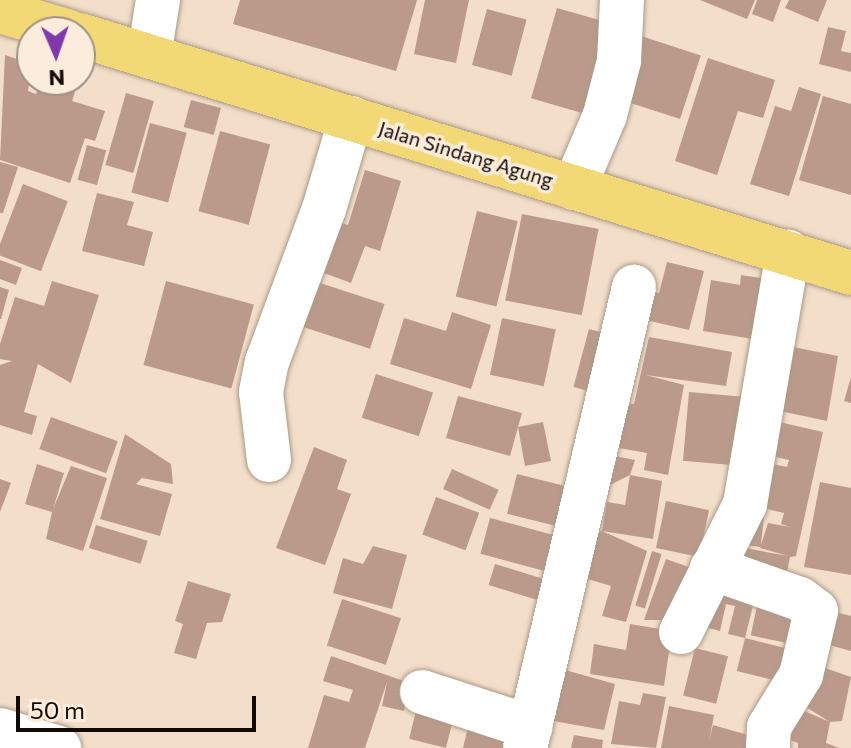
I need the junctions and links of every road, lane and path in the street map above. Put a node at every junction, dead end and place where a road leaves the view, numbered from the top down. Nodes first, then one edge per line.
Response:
1 (158, 0) edge
2 (622, 0) edge
3 (96, 40) edge
4 (149, 56) junction
5 (351, 118) junction
6 (574, 188) junction
7 (788, 252) junction
8 (851, 273) edge
9 (634, 287) dead end
10 (269, 460) dead end
11 (712, 568) junction
12 (681, 632) dead end
13 (422, 692) dead end
14 (0, 730) edge
15 (528, 737) edge
16 (59, 748) edge
17 (768, 748) edge

1 - 4 street
2 - 6 street
3 - 4 main road, Jalan Sindang Agung
4 - 5 main road, Jalan Sindang Agung
5 - 6 main road, Jalan Sindang Agung
5 - 10 street
6 - 7 main road, Jalan Sindang Agung
7 - 8 main road, Jalan Sindang Agung
7 - 11 street
9 - 15 street
11 - 12 street
11 - 17 street
13 - 15 street
14 - 16 street

